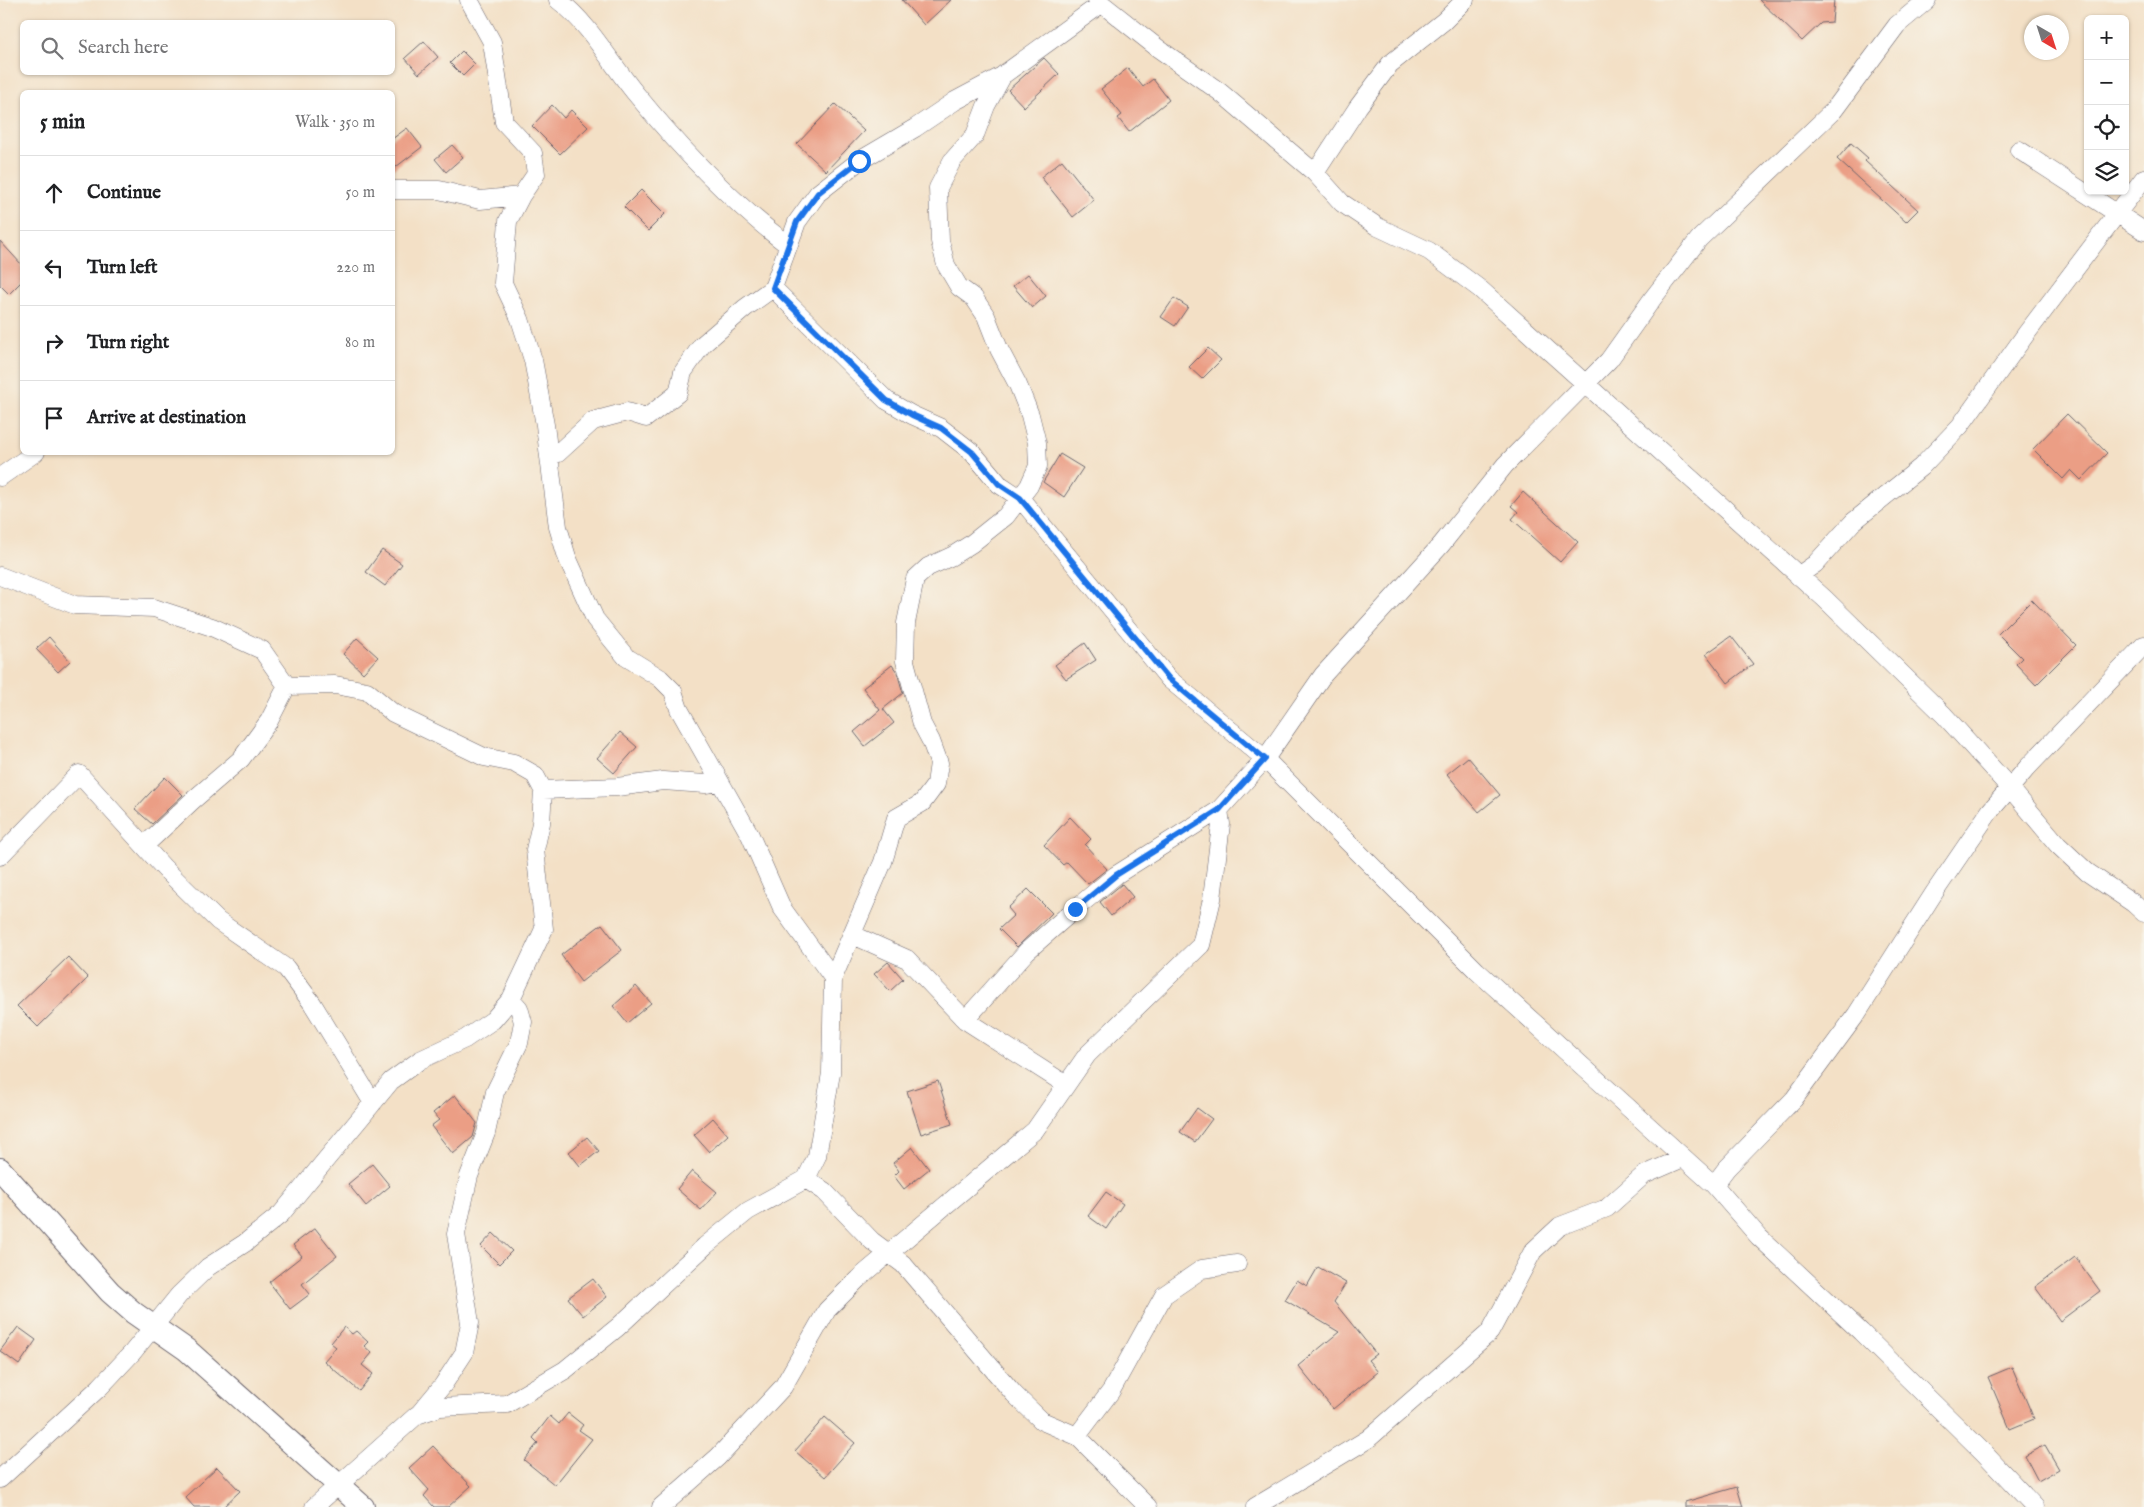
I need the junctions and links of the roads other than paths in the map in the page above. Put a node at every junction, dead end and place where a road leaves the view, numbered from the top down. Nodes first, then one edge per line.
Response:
1 (469, 0) edge
2 (558, 0) edge
3 (1466, 0) edge
4 (1927, 0) edge
5 (1099, 2) edge
6 (1003, 75) junction
7 (2019, 150) dead end
8 (1315, 172) junction
9 (2144, 178) edge
10 (395, 190) edge
11 (521, 196) junction
12 (2117, 215) junction
13 (2144, 231) edge
14 (788, 245) junction
15 (773, 288) junction
16 (1586, 384) junction
17 (32, 455) edge
18 (549, 457) junction
19 (0, 477) edge
20 (1020, 498) junction
21 (0, 576) edge
22 (1798, 576) junction
23 (2144, 645) edge
24 (288, 686) junction
25 (1265, 759) junction
26 (720, 782) junction
27 (2010, 788) junction
28 (543, 790) junction
29 (1219, 810) junction
30 (144, 846) junction
31 (0, 856) edge
32 (2144, 913) edge
33 (854, 935) junction
34 (833, 978) junction
35 (511, 999) junction
36 (965, 1020) junction
37 (1065, 1084) junction
38 (373, 1103) junction
39 (1683, 1158) junction
40 (0, 1169) edge
41 (806, 1179) junction
42 (1714, 1185) junction
43 (889, 1253) junction
44 (1238, 1264) dead end
45 (156, 1326) junction
46 (417, 1415) junction
47 (1077, 1436) junction
48 (0, 1480) edge
49 (338, 1485) junction
50 (314, 1507) edge
51 (363, 1507) edge
52 (661, 1507) edge
53 (1148, 1507) edge
54 (1255, 1507) edge
55 (2035, 1507) edge

1 - 11 street
2 - 14 street
3 - 8 street
4 - 16 street
5 - 6 street
5 - 8 street
6 - 14 street
6 - 20 street
7 - 12 street
8 - 16 street
9 - 12 street
10 - 11 street
11 - 18 street
12 - 13 street
12 - 22 street
14 - 15 street
15 - 18 street
15 - 20 street
16 - 22 street
16 - 25 street
17 - 19 street
18 - 26 street
20 - 25 street
20 - 33 street
21 - 24 street
22 - 27 street
23 - 27 street
24 - 28 street
24 - 30 street
25 - 29 street
25 - 39 street
26 - 28 street
26 - 34 street
27 - 32 street
27 - 42 street
28 - 35 street
29 - 36 street
29 - 37 street
30 - 31 street
30 - 38 street
33 - 34 street
33 - 36 street
34 - 41 street
35 - 38 street
35 - 46 street
36 - 37 street
37 - 43 street
38 - 45 street
39 - 42 street
39 - 54 street
40 - 45 street
41 - 43 street
41 - 46 street
42 - 55 street
43 - 47 street
43 - 52 street
44 - 47 street
45 - 48 street
45 - 49 street
46 - 49 street
47 - 53 street
49 - 50 street
49 - 51 street

